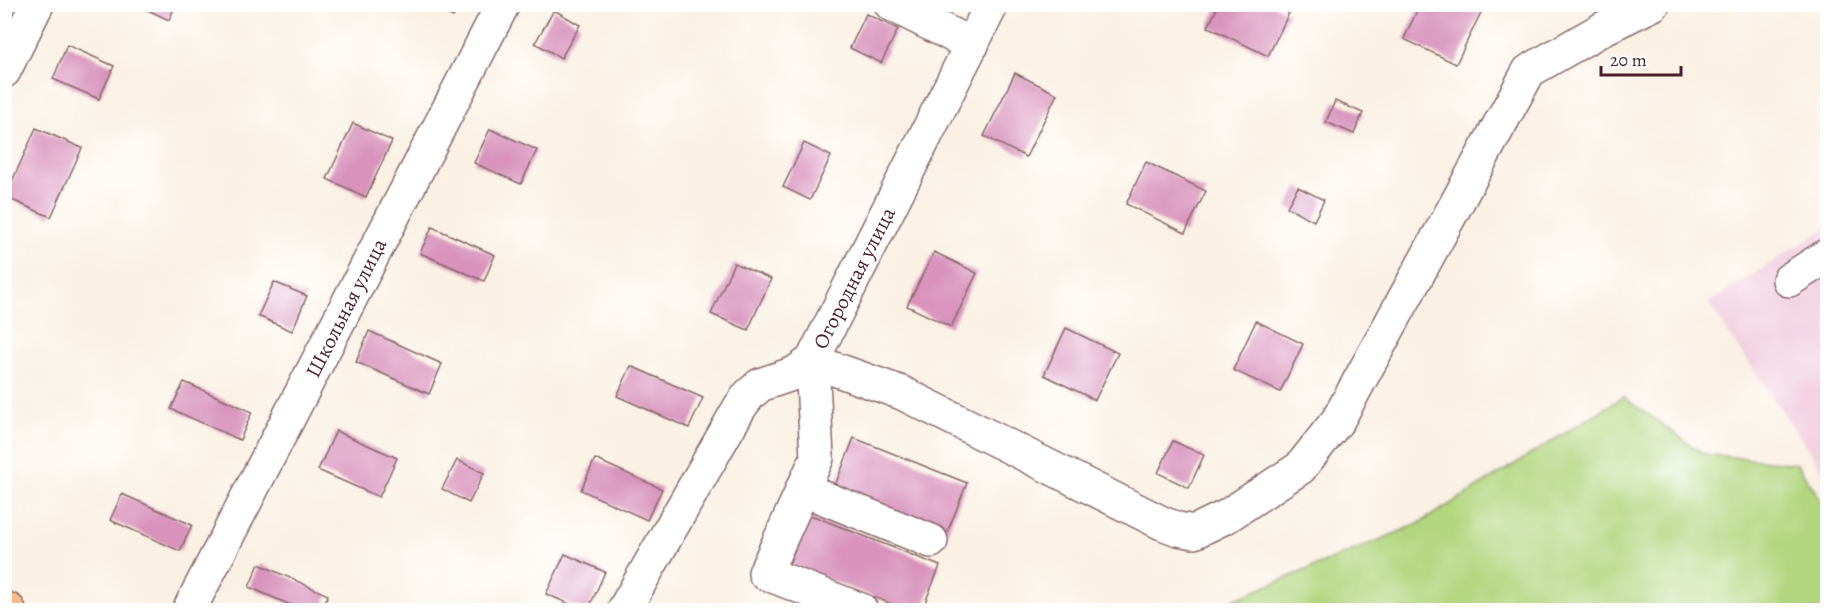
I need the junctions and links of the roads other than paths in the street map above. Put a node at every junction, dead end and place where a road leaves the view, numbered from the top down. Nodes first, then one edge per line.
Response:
1 (37, 4) edge
2 (503, 4) edge
3 (891, 4) edge
4 (992, 4) edge
5 (1653, 4) edge
6 (972, 45) junction
7 (4, 70) edge
8 (1827, 255) edge
9 (1789, 280) dead end
10 (812, 361) junction
11 (802, 489) junction
12 (931, 541) dead end
13 (4, 608) edge
14 (9, 610) edge
15 (189, 610) edge
16 (624, 610) edge
17 (861, 610) edge

1 - 7 street
2 - 15 street, Школьная улица
3 - 6 street
4 - 6 street, Огородная улица
5 - 10 street
6 - 10 street, Огородная улица
8 - 9 street
10 - 11 street
10 - 16 street, Огородная улица
11 - 12 street
11 - 17 street
13 - 14 highway

